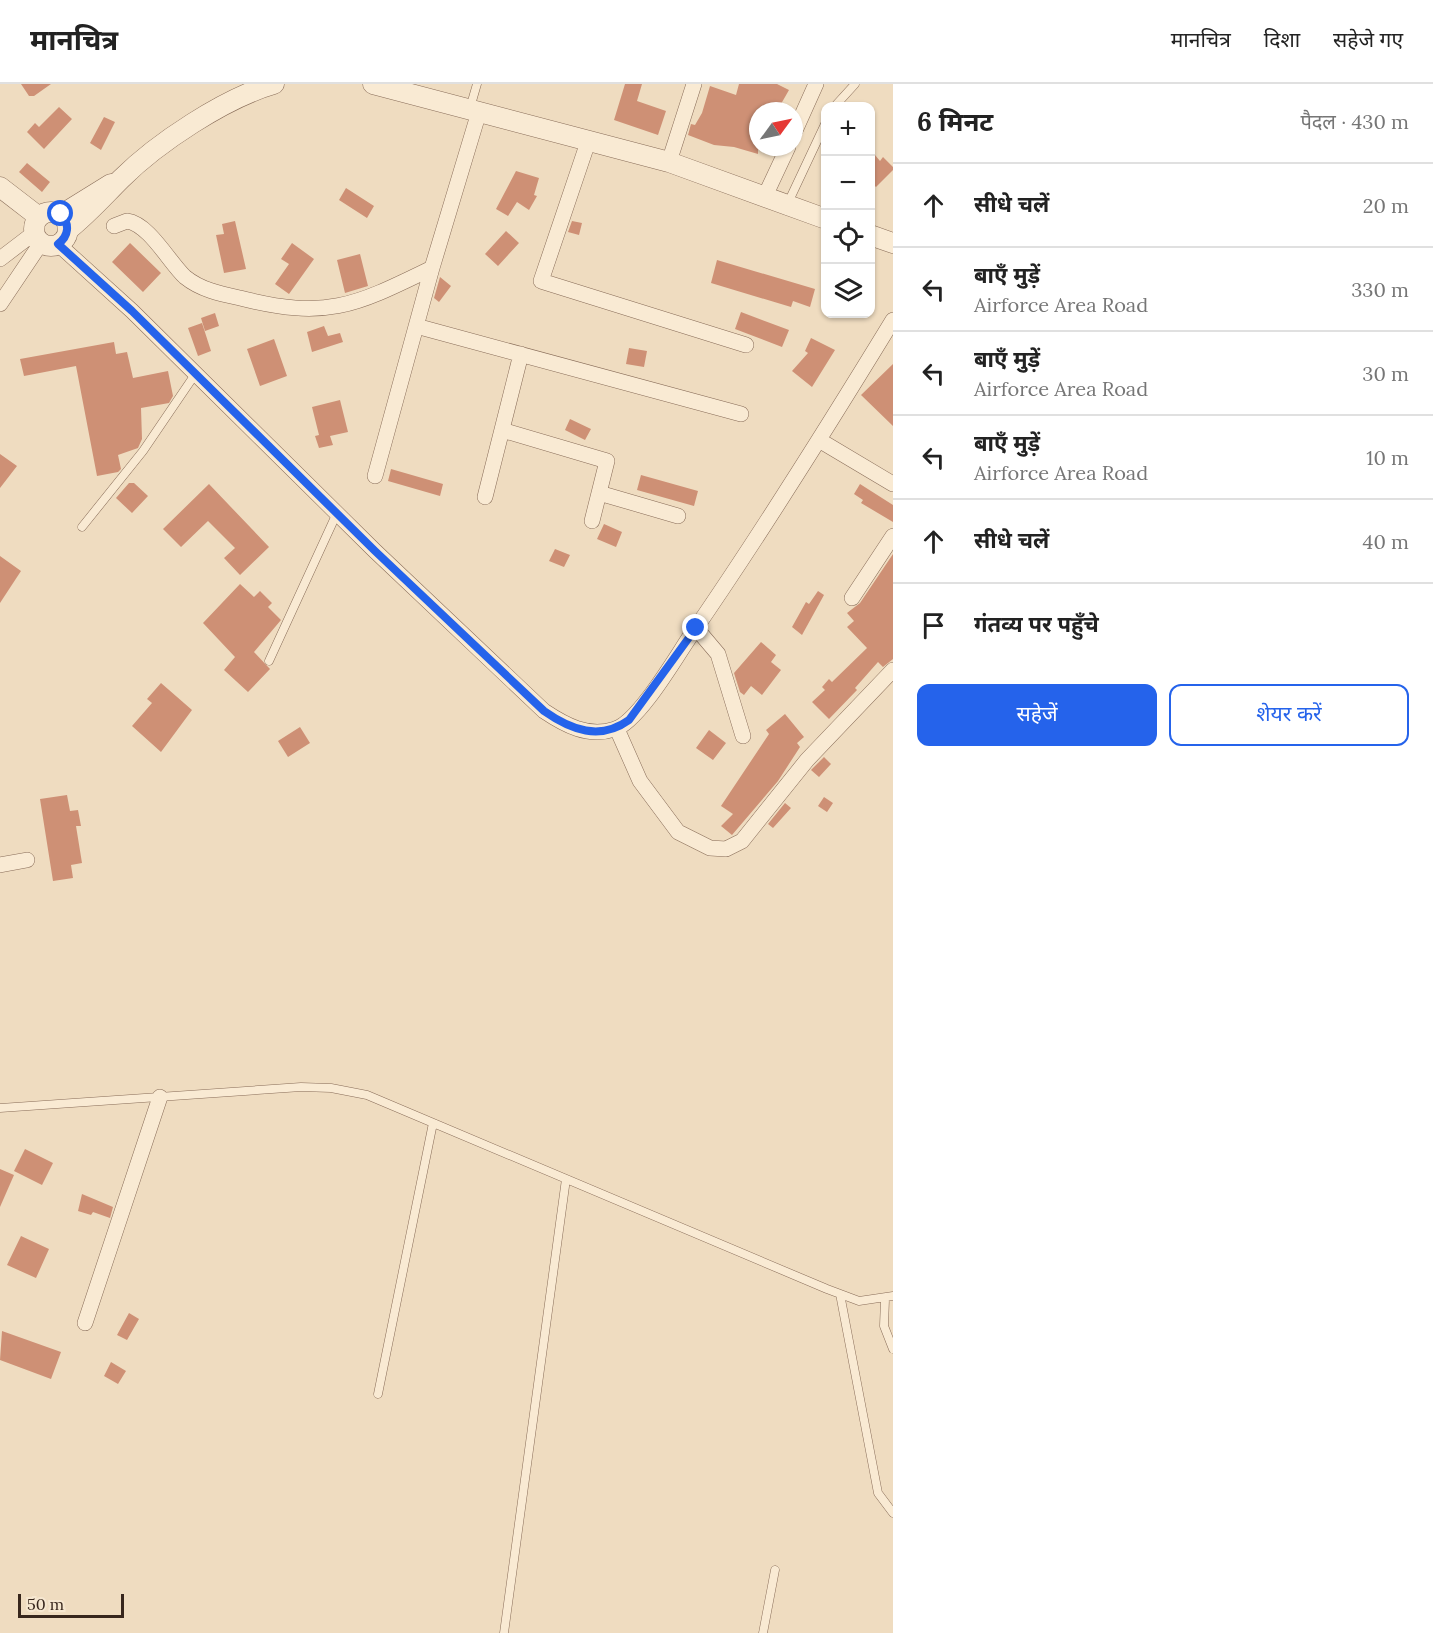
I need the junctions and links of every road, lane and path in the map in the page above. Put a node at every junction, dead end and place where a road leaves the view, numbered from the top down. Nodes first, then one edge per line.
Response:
1 (274, 84) edge
2 (373, 84) edge
3 (477, 84) edge
4 (694, 84) edge
5 (816, 84) edge
6 (855, 84) edge
7 (839, 102) edge
8 (475, 111) junction
9 (803, 113) edge
10 (821, 131) edge
11 (588, 142) junction
12 (784, 156) edge
13 (669, 162) junction
14 (0, 187) edge
15 (765, 196) junction
16 (787, 206) junction
17 (821, 218) edge
18 (114, 226) dead end
19 (50, 230) junction
20 (875, 237) edge
21 (893, 243) edge
22 (0, 260) edge
23 (432, 268) junction
24 (0, 304) edge
25 (893, 320) edge
26 (416, 326) junction
27 (746, 345) dead end
28 (521, 354) junction
29 (196, 372) junction
30 (741, 414) dead end
31 (502, 430) junction
32 (819, 440) junction
33 (375, 477) dead end
34 (893, 484) edge
35 (599, 493) junction
36 (485, 497) dead end
37 (337, 513) junction
38 (678, 516) dead end
39 (592, 521) dead end
40 (82, 527) dead end
41 (893, 536) edge
42 (852, 598) dead end
43 (696, 628) junction
44 (269, 661) dead end
45 (893, 670) edge
46 (887, 686) edge
47 (616, 729) junction
48 (743, 736) dead end
49 (27, 860) dead end
50 (0, 865) edge
51 (160, 1097) junction
52 (0, 1108) edge
53 (433, 1123) junction
54 (566, 1179) junction
55 (840, 1294) junction
56 (893, 1296) edge
57 (885, 1299) junction
58 (85, 1323) dead end
59 (893, 1349) edge
60 (378, 1394) dead end
61 (893, 1513) edge
62 (775, 1570) dead end
63 (504, 1633) edge
64 (763, 1633) edge

1 - 19 street
2 - 8 street
3 - 8 lane
4 - 13 street
5 - 9 street
6 - 7 lane
8 - 11 street
8 - 23 street
10 - 16 lane
11 - 13 street
11 - 27 street
12 - 15 street
13 - 15 street
14 - 19 street
15 - 16 street
16 - 17 street
18 - 23 street
19 - 22 street
19 - 24 street
19 - 29 street
20 - 21 street
23 - 26 street
25 - 32 street
26 - 28 street
26 - 33 street
28 - 30 street
28 - 31 street
29 - 37 street
29 - 40 lane
31 - 35 street
31 - 36 street
32 - 34 street
32 - 43 street
35 - 38 street
35 - 39 street
37 - 44 lane
37 - 47 street
41 - 42 street
43 - 47 street
43 - 48 street
45 - 46 street
46 - 47 street
49 - 50 street
51 - 52 lane
51 - 53 lane
51 - 58 street
53 - 54 lane
53 - 60 lane
54 - 55 lane
54 - 63 lane
55 - 57 lane
55 - 61 lane
56 - 57 lane
57 - 59 lane
62 - 64 lane

